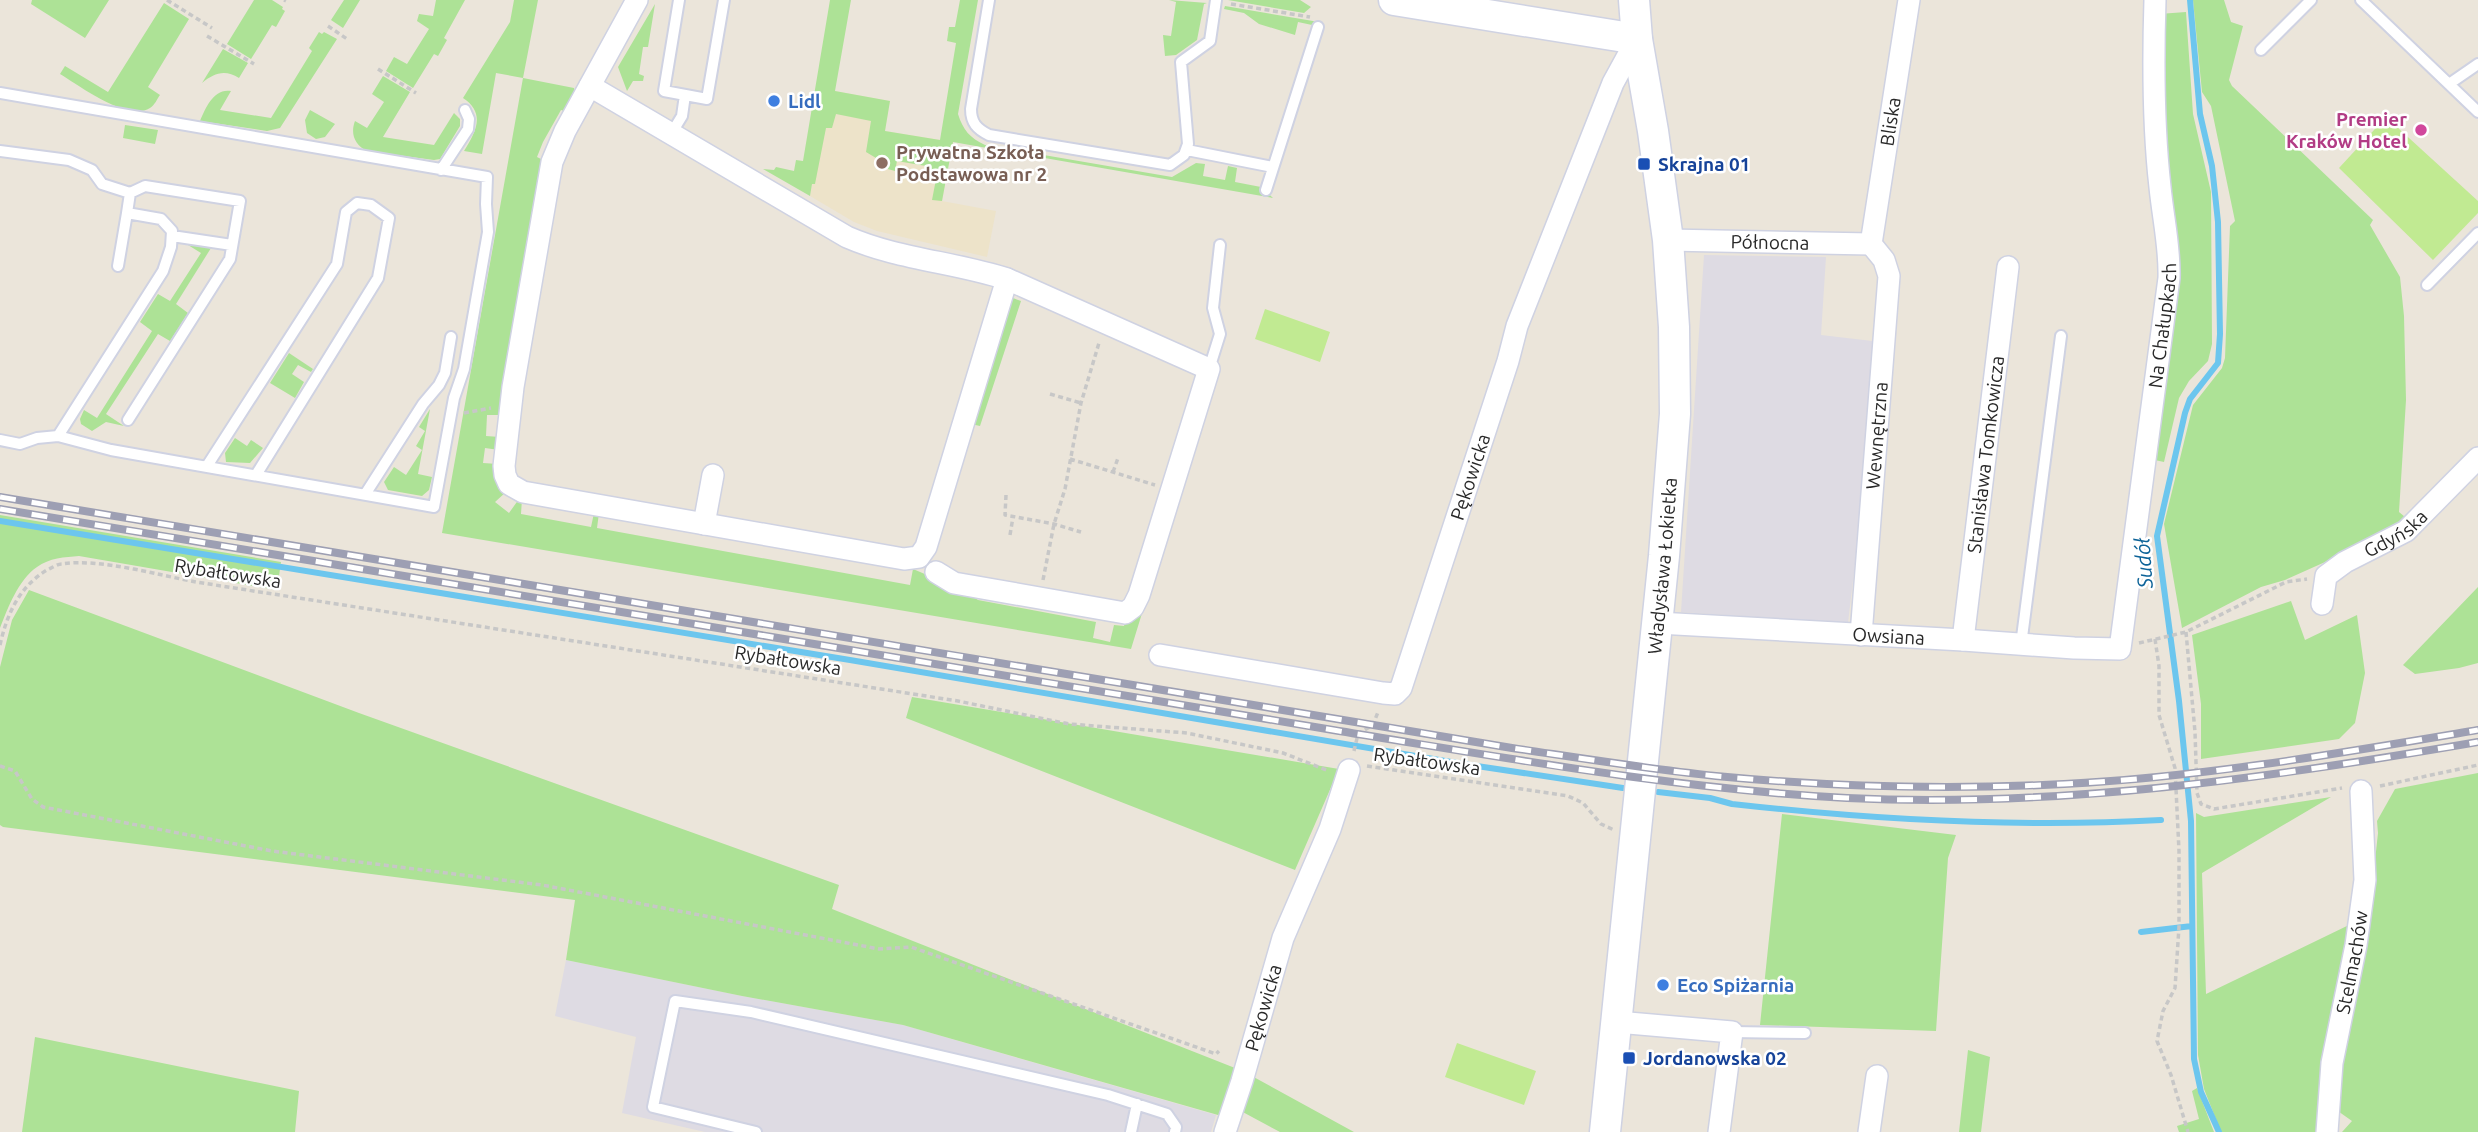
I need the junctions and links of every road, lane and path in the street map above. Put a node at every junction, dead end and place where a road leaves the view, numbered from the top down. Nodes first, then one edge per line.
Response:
1 (167, 0) edge
2 (637, 0) edge
3 (679, 0) edge
4 (724, 0) edge
5 (989, 0) edge
6 (1395, 0) edge
7 (1634, 0) edge
8 (1909, 0) edge
9 (2155, 0) edge
10 (2311, 0) edge
11 (2361, 0) edge
12 (1216, 1) edge
13 (1319, 23) joint
14 (328, 26) dead end
15 (212, 28) dead end
16 (207, 36) dead end
17 (347, 38) dead end
18 (1637, 39) junction
19 (2261, 50) dead end
20 (254, 64) dead end
21 (2478, 64) edge
22 (378, 69) dead end
23 (2449, 84) junction
24 (590, 86) junction
25 (0, 93) edge
26 (416, 93) dead end
27 (685, 95) junction
28 (465, 110) dead end
29 (2478, 112) edge
30 (671, 134) junction
31 (1187, 150) junction
32 (0, 151) edge
33 (1273, 167) junction
34 (441, 170) junction
35 (1266, 190) dead end
36 (130, 193) junction
37 (127, 213) junction
38 (2478, 233) edge
39 (172, 236) junction
40 (1668, 240) junction
41 (1871, 244) junction
42 (232, 245) junction
43 (1220, 245) dead end
44 (118, 265) dead end
45 (2008, 267) dead end
46 (1007, 279) junction
47 (2427, 285) dead end
48 (1102, 334) dead end
49 (2061, 336) dead end
50 (451, 337) dead end
51 (1209, 369) junction
52 (1050, 394) dead end
53 (1081, 403) junction
54 (496, 407) dead end
55 (467, 413) dead end
56 (128, 420) dead end
57 (58, 436) junction
58 (0, 440) edge
59 (1118, 458) dead end
60 (2478, 458) edge
61 (1070, 459) junction
62 (207, 466) junction
63 (1113, 472) junction
64 (256, 475) junction
65 (713, 475) dead end
66 (1171, 490) junction
67 (366, 493) junction
68 (1006, 495) dead end
69 (1013, 517) junction
70 (704, 524) junction
71 (1054, 524) junction
72 (1081, 532) dead end
73 (1010, 535) dead end
74 (936, 572) dead end
75 (2326, 576) junction
76 (1040, 598) junction
77 (2322, 604) dead end
78 (1658, 623) junction
79 (2186, 632) junction
80 (1861, 635) junction
81 (1963, 640) junction
82 (0, 645) edge
83 (2021, 645) junction
84 (2120, 649) joint
85 (1160, 656) dead end
86 (1378, 714) dead end
87 (1356, 745) dead end
88 (2478, 765) edge
89 (0, 766) edge
90 (1349, 769) junction
91 (2361, 791) junction
92 (1601, 824) dead end
93 (1617, 1022) junction
94 (1732, 1032) junction
95 (1805, 1033) dead end
96 (1219, 1051) dead end
97 (1877, 1076) dead end
98 (1137, 1104) junction
99 (757, 1132) edge
100 (1131, 1132) edge
101 (1175, 1132) edge
102 (1225, 1132) edge
103 (1605, 1132) edge
104 (1719, 1132) edge
105 (1869, 1132) edge
106 (2188, 1132) edge
107 (2327, 1132) edge

1 - 15 path
2 - 24 street
3 - 27 lane
4 - 27 lane
5 - 31 lane
6 - 18 street
7 - 18 street, Władysława Łokietka
8 - 41 street, Bliska
9 - 84 street, Na Chałupkach
10 - 19 lane
11 - 23 lane
12 - 13 path
12 - 31 lane
13 - 33 lane
14 - 17 path
16 - 20 path
18 - 40 street, Władysława Łokietka
18 - 85 street, Pękowicka
21 - 23 lane
22 - 26 path
23 - 29 lane
24 - 30 street
24 - 70 street
25 - 34 lane
27 - 30 lane
28 - 34 lane
30 - 46 street
31 - 33 lane
32 - 36 lane
33 - 35 lane
34 - 67 lane
36 - 37 lane
36 - 42 lane
37 - 39 lane
37 - 44 lane
38 - 47 lane
39 - 42 lane
39 - 57 lane
40 - 41 street, Północna
40 - 78 street, Władysława Łokietka
41 - 80 street, Wewnętrzna
42 - 56 lane
43 - 51 lane
45 - 81 street, Stanisława Tomkowicza
46 - 51 street
46 - 70 street
48 - 53 path
49 - 83 lane
50 - 67 lane
51 - 66 street
52 - 53 path
53 - 61 path
54 - 55 path
57 - 58 lane
57 - 62 lane
59 - 63 path
60 - 75 street, Gdyńska
61 - 63 path
61 - 71 path
62 - 64 lane
62 - 64 lane
63 - 66 path
64 - 67 lane
65 - 70 street
66 - 76 street
68 - 69 path
69 - 71 path
69 - 73 path
71 - 72 path
71 - 76 path
74 - 76 street
75 - 77 street
75 - 79 path
78 - 80 street, Owsiana
78 - 93 street, Władysława Łokietka
79 - 91 path
79 - 106 path
80 - 81 street, Owsiana
81 - 83 street, Owsiana
82 - 90 path, Rybałtowska
83 - 84 street, Owsiana
86 - 87 path
88 - 91 path
89 - 96 path
90 - 92 path, Rybałtowska
90 - 102 street, Pękowicka
91 - 107 street, Stelmachów
93 - 94 street
93 - 103 street, Władysława Łokietka
94 - 95 lane
94 - 104 street
97 - 105 street
98 - 99 lane
98 - 100 lane
98 - 101 lane

